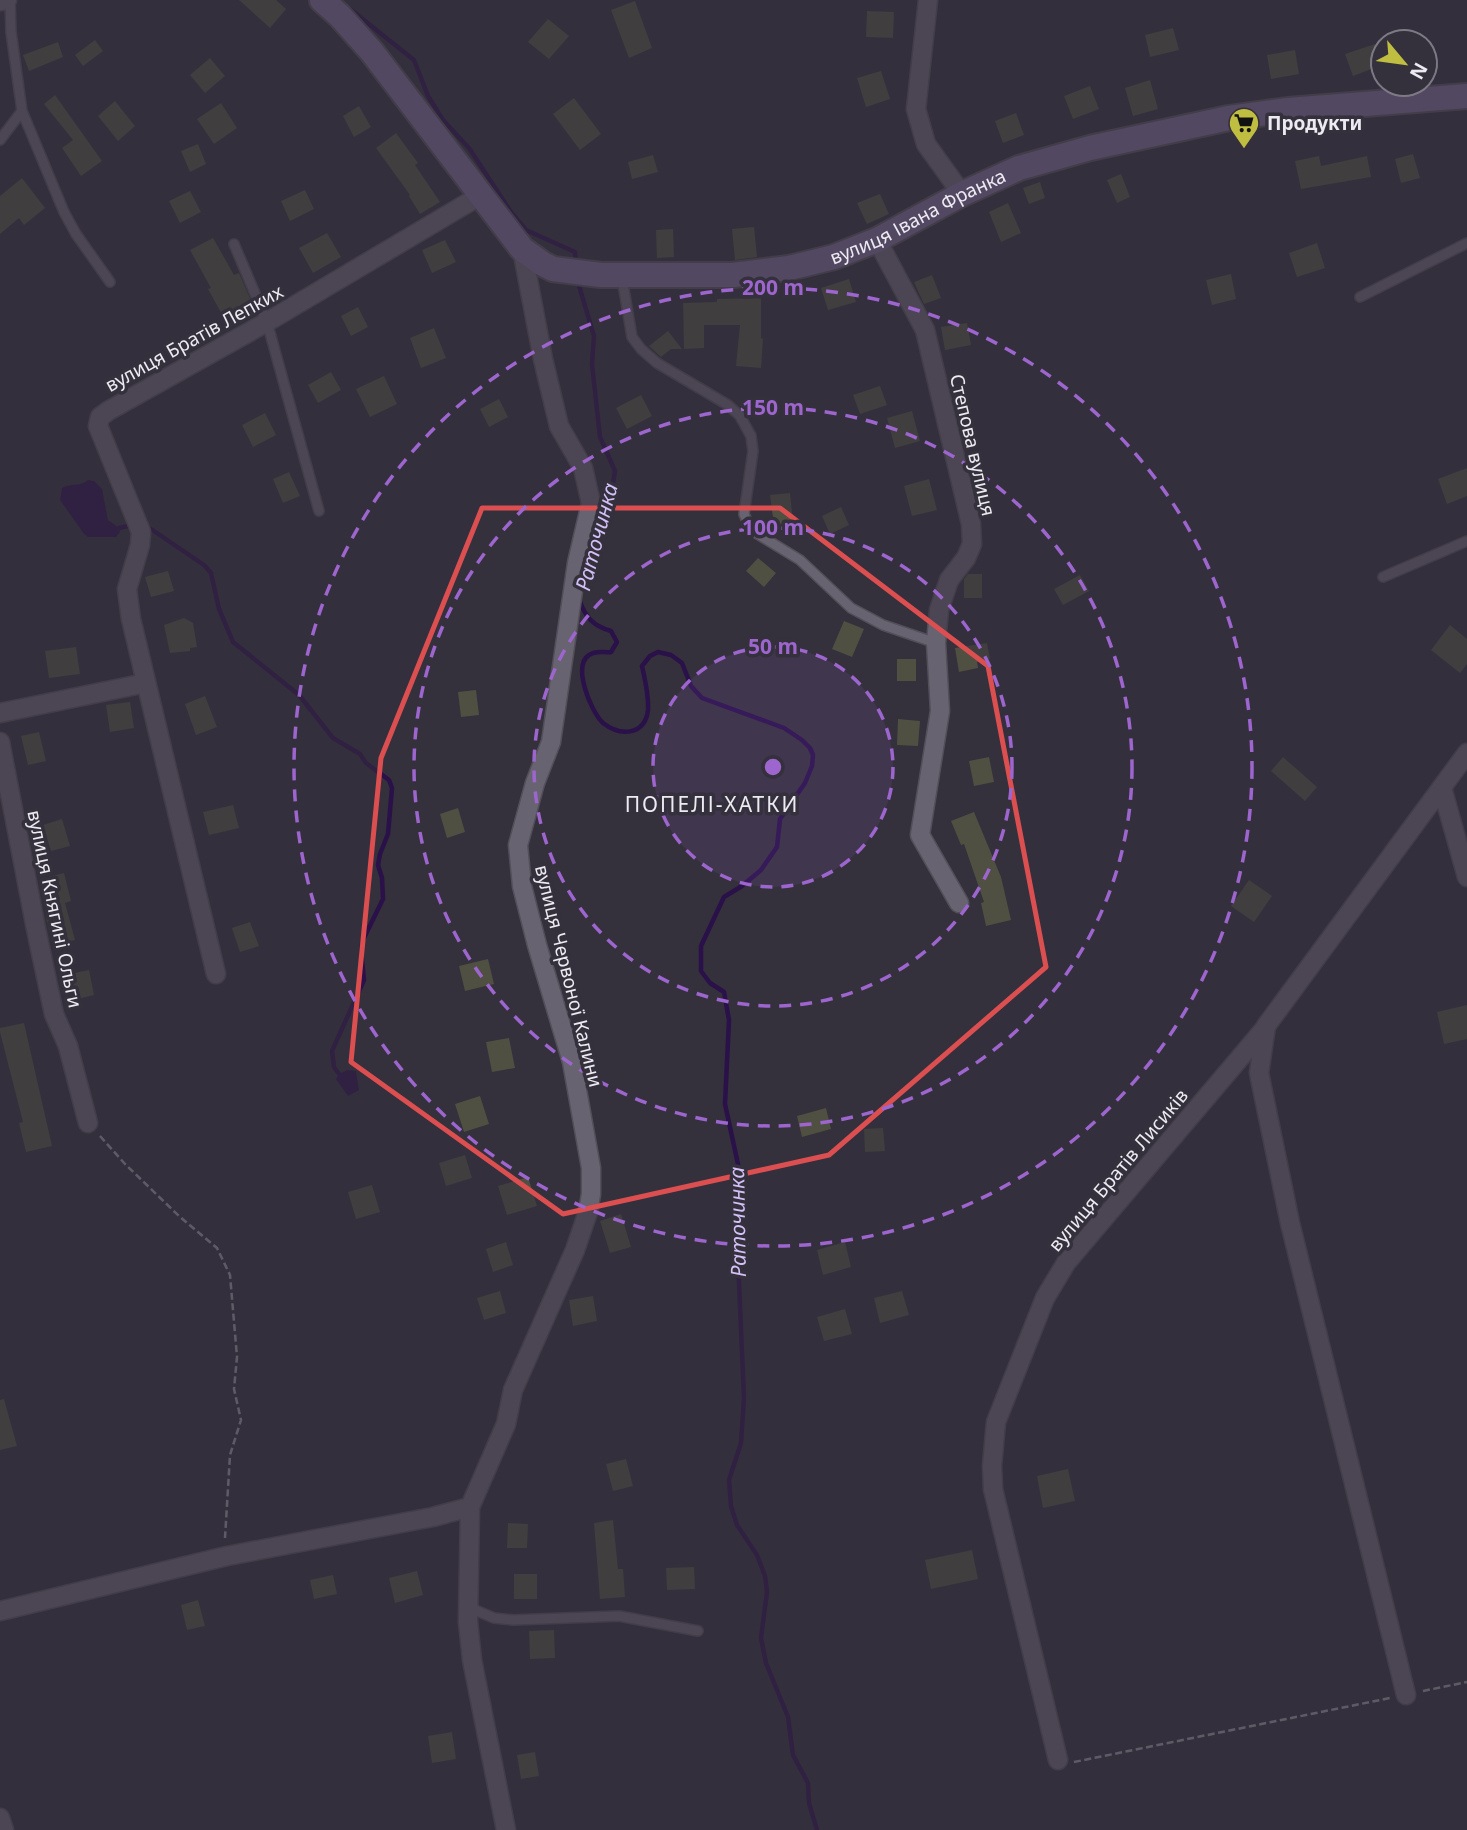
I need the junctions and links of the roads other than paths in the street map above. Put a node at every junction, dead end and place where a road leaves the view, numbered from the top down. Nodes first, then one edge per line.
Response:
1 (9, 0) edge
2 (322, 0) edge
3 (929, 0) edge
4 (0, 1) edge
5 (1467, 96) edge
6 (22, 111) junction
7 (0, 140) edge
8 (962, 194) junction
9 (481, 195) junction
10 (877, 240) junction
11 (1467, 243) edge
12 (234, 244) dead end
13 (522, 249) junction
14 (611, 275) junction
15 (110, 282) dead end
16 (1360, 297) dead end
17 (267, 322) junction
18 (319, 511) dead end
19 (1467, 541) edge
20 (1383, 577) dead end
21 (936, 643) junction
22 (146, 683) junction
23 (0, 713) edge
24 (0, 742) edge
25 (1467, 753) edge
26 (1442, 788) junction
27 (1467, 877) edge
28 (959, 903) dead end
29 (216, 974) dead end
30 (1266, 1026) junction
31 (88, 1123) road end
32 (470, 1507) junction
33 (468, 1607) junction
34 (0, 1611) edge
35 (698, 1631) dead end
36 (1406, 1695) road end
37 (1066, 1761) road end
38 (0, 1818) edge
39 (4, 1830) edge
40 (506, 1830) edge

1 - 4 street
1 - 6 lane
2 - 9 main road, вулиця Івана Франка
3 - 8 street
5 - 8 main road, вулиця Івана Франка
6 - 7 lane
6 - 15 lane
8 - 10 main road, вулиця Івана Франка
9 - 13 main road, вулиця Івана Франка
9 - 17 street, вулиця Братів Лепких
10 - 14 main road, вулиця Івана Франка
10 - 21 street, Степова вулиця
11 - 16 lane
12 - 17 lane
13 - 14 main road, вулиця Івана Франка
13 - 32 street, вулиця Червоної Калини
14 - 21 lane
17 - 18 lane
17 - 22 street, вулиця Братів Лепких
19 - 20 lane
21 - 28 street, Степова вулиця
22 - 23 street
22 - 29 street, вулиця Братів Лепких
24 - 31 street, вулиця Княгині Ольги
25 - 26 street, вулиця Братів Лисиків
26 - 27 street
26 - 30 street, вулиця Братів Лисиків
30 - 36 street, вулиця Братів Лисиків
30 - 37 street, вулиця Братів Лисиків
32 - 33 street, вулиця Червоної Калини
32 - 34 street
33 - 35 lane
33 - 40 street, вулиця Червоної Калини
38 - 39 street

